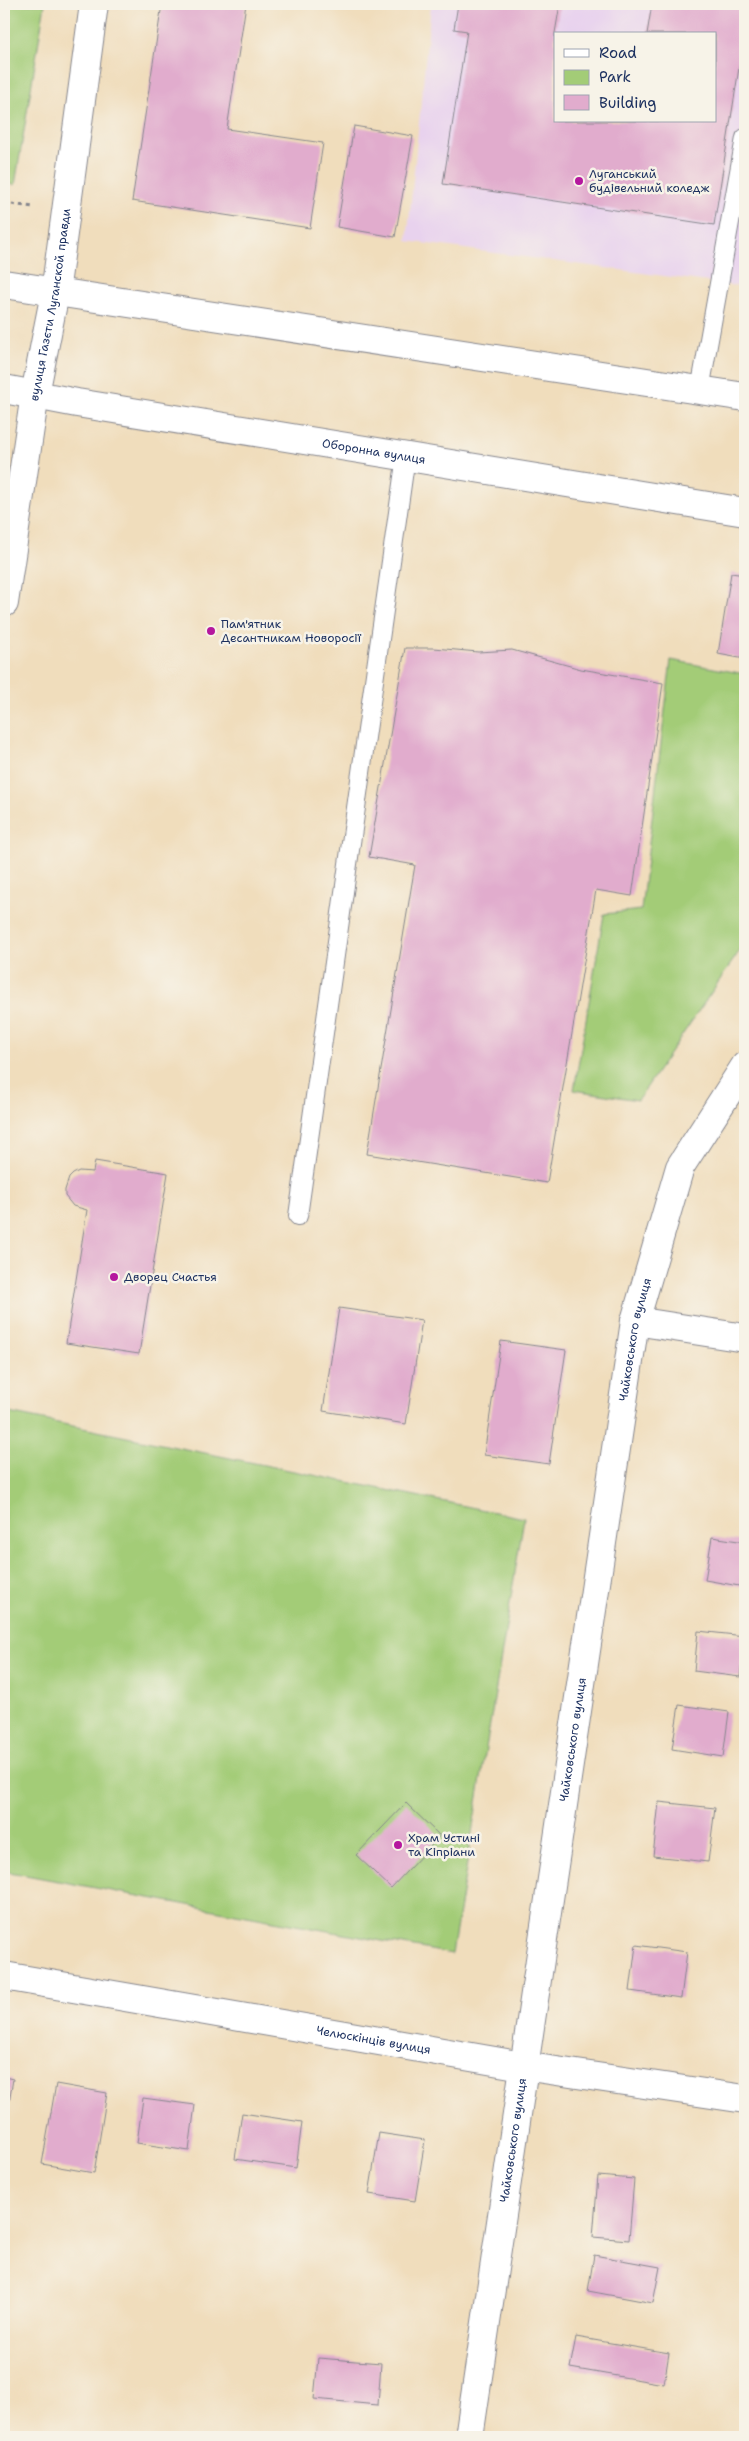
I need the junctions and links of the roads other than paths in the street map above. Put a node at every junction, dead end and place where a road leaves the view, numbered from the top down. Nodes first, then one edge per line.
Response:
1 (94, 4) edge
2 (745, 138) edge
3 (4, 284) edge
4 (55, 293) junction
5 (4, 389) edge
6 (700, 390) junction
7 (35, 394) junction
8 (745, 397) edge
9 (406, 456) junction
10 (745, 512) edge
11 (4, 603) edge
12 (745, 1066) edge
13 (298, 1216) dead end
14 (635, 1322) junction
15 (745, 1338) edge
16 (4, 1976) edge
17 (523, 2066) junction
18 (745, 2099) edge
19 (469, 2437) edge

1 - 4 street, вулиця Газєти Луганской правди
2 - 6 lane
3 - 4 street
4 - 6 street
4 - 7 street, вулиця Газєти Луганской правди
5 - 7 street, Оборонна вулиця
6 - 8 street
7 - 9 street, Оборонна вулиця
7 - 11 street, вулиця Газєти Луганской правди
9 - 10 street, Оборонна вулиця
9 - 13 lane
12 - 14 street, Чайковського вулиця
14 - 15 street
14 - 17 street, Чайковського вулиця
16 - 17 street, Челюскінців вулиця
17 - 18 street, Челюскінців вулиця
17 - 19 street, Чайковського вулиця

